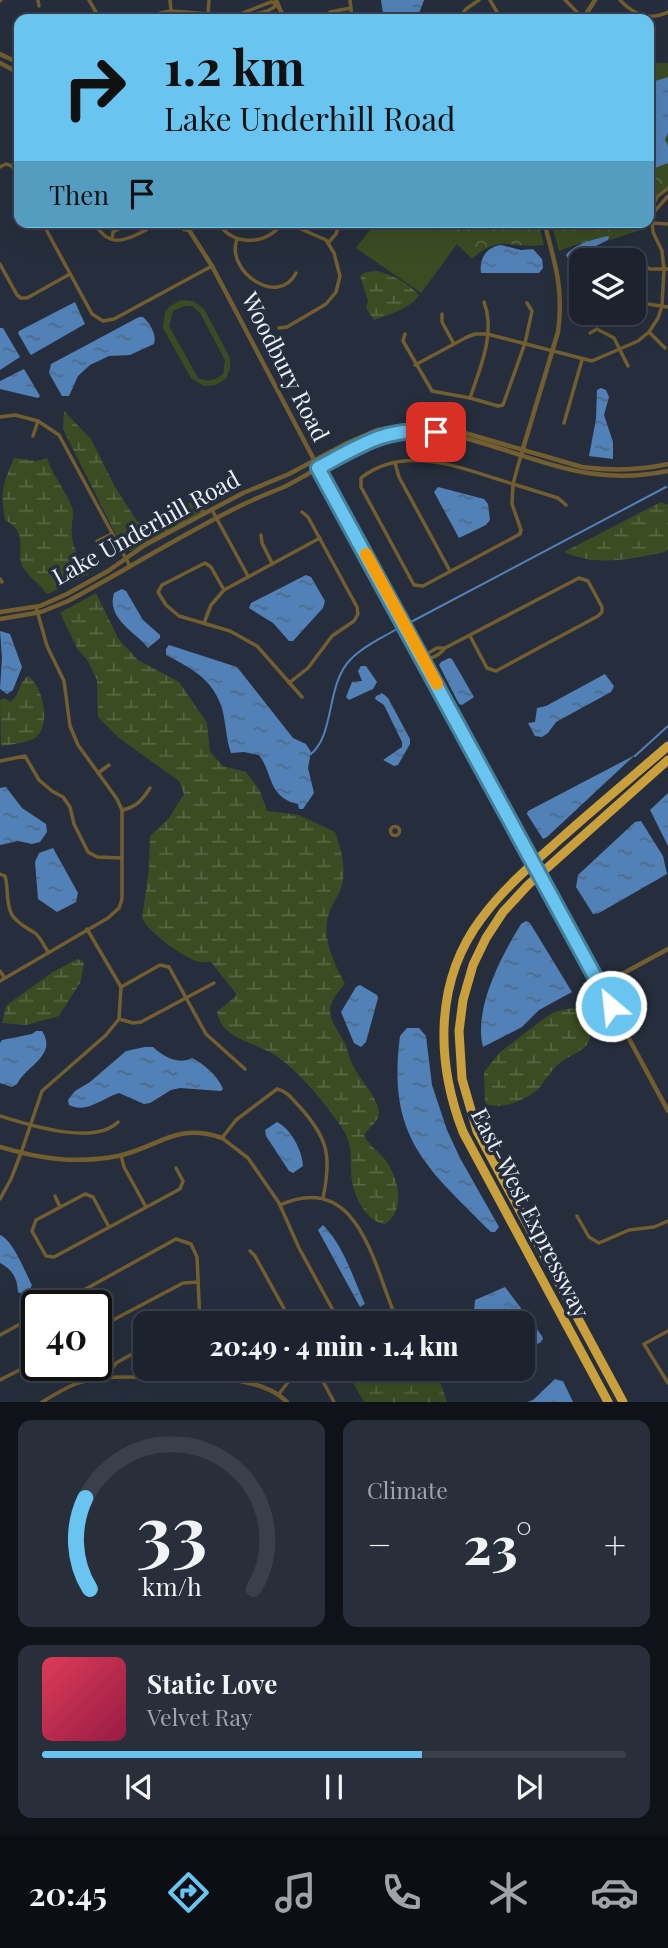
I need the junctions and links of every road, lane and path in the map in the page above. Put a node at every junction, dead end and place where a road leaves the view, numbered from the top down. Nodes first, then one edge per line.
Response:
1 (38, 0) edge
2 (170, 0) edge
3 (209, 0) edge
4 (350, 0) edge
5 (479, 0) edge
6 (565, 0) edge
7 (620, 0) edge
8 (277, 2) edge
9 (39, 6) dead end
10 (351, 8) junction
11 (171, 11) junction
12 (208, 13) junction
13 (243, 13) joint
14 (156, 14) edge
15 (328, 14) edge
16 (352, 14) edge
17 (462, 14) edge
18 (579, 14) edge
19 (638, 14) edge
20 (0, 167) edge
21 (14, 170) edge
22 (668, 188) edge
23 (668, 196) edge
24 (654, 203) edge
25 (654, 213) edge
26 (45, 228) edge
27 (98, 228) edge
28 (120, 228) edge
29 (147, 228) edge
30 (183, 228) edge
31 (222, 228) edge
32 (279, 228) edge
33 (300, 228) edge
34 (338, 228) edge
35 (545, 228) edge
36 (653, 228) edge
37 (189, 230) joint
38 (112, 239) junction
39 (237, 239) junction
40 (328, 243) junction
41 (0, 264) edge
42 (212, 266) junction
43 (646, 266) edge
44 (666, 269) edge
45 (296, 273) dead end
46 (70, 274) junction
47 (484, 302) dead end
48 (527, 303) dead end
49 (646, 304) edge
50 (662, 306) junction
51 (668, 307) edge
52 (442, 314) dead end
53 (279, 328) dead end
54 (649, 332) junction
55 (590, 333) dead end
56 (405, 334) dead end
57 (487, 334) junction
58 (525, 343) junction
59 (454, 344) junction
60 (665, 348) dead end
61 (621, 349) junction
62 (553, 351) junction
63 (582, 360) junction
64 (415, 365) junction
65 (628, 366) dead end
66 (470, 398) junction
67 (0, 417) edge
68 (38, 421) junction
69 (564, 423) dead end
70 (33, 436) dead end
71 (523, 449) junction
72 (521, 455) junction
73 (314, 460) junction
74 (395, 463) junction
75 (668, 464) edge
76 (318, 468) junction
77 (668, 471) edge
78 (513, 484) junction
79 (566, 505) dead end
80 (212, 510) junction
81 (302, 512) dead end
82 (217, 518) junction
83 (112, 534) junction
84 (261, 535) dead end
85 (320, 538) junction
86 (97, 541) dead end
87 (124, 559) junction
88 (272, 563) junction
89 (130, 566) junction
90 (450, 572) junction
91 (248, 576) junction
92 (224, 590) junction
93 (37, 610) junction
94 (0, 612) edge
95 (0, 619) edge
96 (204, 624) junction
97 (470, 636) junction
98 (423, 659) junction
99 (289, 683) junction
100 (302, 697) dead end
101 (668, 746) edge
102 (668, 760) edge
103 (0, 761) edge
104 (109, 765) dead end
105 (98, 773) junction
106 (150, 788) dead end
107 (122, 810) junction
108 (123, 858) junction
109 (0, 874) edge
110 (87, 929) junction
111 (668, 949) edge
112 (48, 952) junction
113 (0, 971) edge
114 (4, 977) junction
115 (0, 981) edge
116 (214, 983) dead end
117 (600, 986) junction
118 (121, 987) junction
119 (186, 997) junction
120 (119, 1019) junction
121 (245, 1069) dead end
122 (668, 1111) edge
123 (0, 1116) edge
124 (118, 1122) dead end
125 (30, 1125) junction
126 (222, 1138) junction
127 (0, 1147) edge
128 (21, 1153) junction
129 (121, 1155) junction
130 (176, 1168) dead end
131 (55, 1196) dead end
132 (323, 1198) junction
133 (0, 1199) edge
134 (280, 1205) junction
135 (60, 1207) junction
136 (146, 1208) junction
137 (577, 1216) dead end
138 (668, 1221) edge
139 (109, 1227) junction
140 (250, 1251) dead end
141 (198, 1282) junction
142 (84, 1290) edge
143 (199, 1311) edge
144 (285, 1311) edge
145 (333, 1311) edge
146 (394, 1311) edge
147 (112, 1321) edge
148 (21, 1324) edge
149 (668, 1331) edge
150 (0, 1335) edge
151 (133, 1354) edge
152 (112, 1368) dead end
153 (21, 1369) edge
154 (590, 1369) junction
155 (133, 1377) edge
156 (0, 1380) edge
157 (232, 1381) edge
158 (289, 1381) edge
159 (323, 1381) edge
160 (668, 1383) edge
161 (279, 1394) junction
162 (43, 1402) edge
163 (287, 1402) edge
164 (334, 1402) edge
165 (602, 1402) edge
166 (608, 1402) edge
167 (625, 1402) edge

1 - 9 street
2 - 11 street
3 - 12 street
4 - 10 street
5 - 17 street
6 - 18 street
7 - 19 street
8 - 13 street
10 - 15 street
10 - 16 street
11 - 12 street
11 - 14 street
12 - 13 street
20 - 21 street
22 - 24 street
23 - 25 street
26 - 46 street
27 - 38 street
28 - 38 street
29 - 38 street
30 - 37 street, Woodbury Road
31 - 39 street
32 - 39 street
33 - 40 street
34 - 40 street
35 - 62 street
36 - 44 street
37 - 42 street, Woodbury Road
39 - 45 street
40 - 53 street
41 - 46 street
42 - 46 street
42 - 73 street, Woodbury Road
43 - 44 street
44 - 50 street
47 - 57 street
48 - 58 street
49 - 50 street
50 - 51 street
50 - 54 street
52 - 59 street
54 - 60 street
54 - 61 street
55 - 61 street
56 - 64 street
57 - 58 street
57 - 59 street
57 - 66 street
58 - 62 street
58 - 66 street
59 - 64 street
61 - 63 street
61 - 65 street
62 - 63 street
62 - 71 street
63 - 69 street
64 - 66 street
67 - 68 street
68 - 70 street
68 - 83 street
71 - 72 street
71 - 73 street, Lake Underhill Road
71 - 75 street, Lake Underhill Road
72 - 76 street, Lake Underhill Road
72 - 77 street, Lake Underhill Road
72 - 78 street
73 - 76 street, Woodbury Road
73 - 80 street, Lake Underhill Road
74 - 78 street
74 - 90 street
74 - 90 street
76 - 82 street, Lake Underhill Road
76 - 98 street, Woodbury Road
78 - 79 street
78 - 90 street
80 - 82 street
80 - 87 street, Lake Underhill Road
81 - 85 street
82 - 89 street, Lake Underhill Road
82 - 91 street
83 - 86 street
83 - 87 street
84 - 88 street
85 - 88 street
85 - 99 street
87 - 89 street
87 - 93 street, Lake Underhill Road
88 - 91 street
89 - 93 street, Lake Underhill Road
91 - 92 street
92 - 96 street
92 - 96 street
93 - 94 street, Lake Underhill Road
93 - 95 street, Lake Underhill Road
93 - 105 street
96 - 99 street
97 - 97 street
97 - 98 street
98 - 117 street, Woodbury Road, bridge
99 - 100 street
101 - 154 highway, East-West Expressway
102 - 167 highway, East-West Expressway
103 - 108 street
104 - 105 street
105 - 107 street
106 - 107 street
107 - 108 street
108 - 110 street
109 - 112 street
110 - 112 street
110 - 118 street
111 - 117 street
112 - 114 street
113 - 114 street
114 - 115 street
116 - 119 street
117 - 122 street, Woodbury Road
118 - 119 street
118 - 120 street
119 - 120 street
119 - 121 street
120 - 125 street
123 - 125 street
124 - 125 street
125 - 128 street
126 - 129 street
126 - 132 street
126 - 134 street
127 - 128 street
128 - 129 street
128 - 133 street
129 - 136 street
130 - 136 street
131 - 135 street
132 - 134 street
132 - 146 street
134 - 145 street
135 - 139 street
135 - 139 street
136 - 139 street
137 - 138 street
140 - 144 street
141 - 142 street
141 - 143 street
141 - 147 street
148 - 150 street
149 - 160 street
151 - 152 street
153 - 156 street
154 - 165 highway
154 - 166 highway, East-West Expressway
155 - 162 street
157 - 161 street
158 - 161 street
159 - 164 street
161 - 163 street

